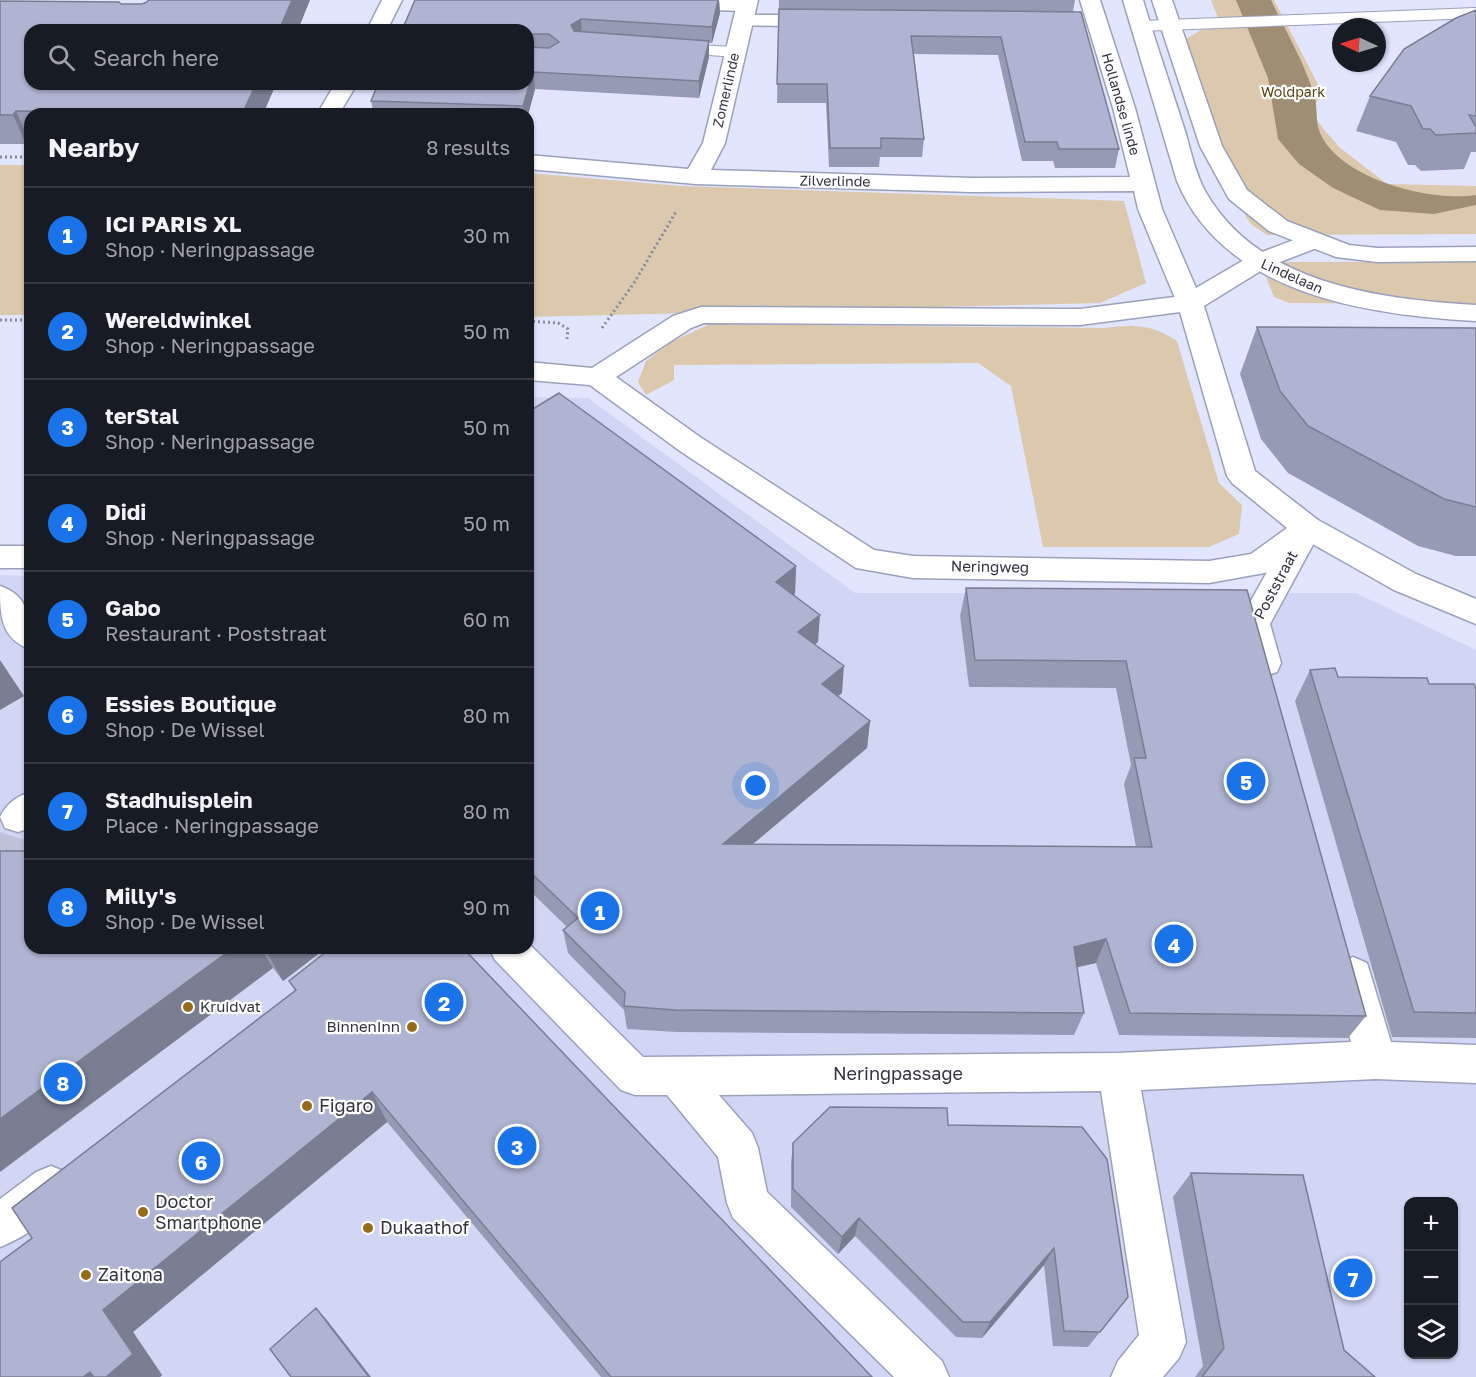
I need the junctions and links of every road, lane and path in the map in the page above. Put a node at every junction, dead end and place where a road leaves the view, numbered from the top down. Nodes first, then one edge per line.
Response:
1 (392, 0) edge
2 (1090, 0) edge
3 (1133, 0) edge
4 (1162, 0) edge
5 (1332, 0) edge
6 (1403, 0) edge
7 (654, 3) edge
8 (746, 9) edge
9 (1476, 13) edge
10 (1412, 15) junction
11 (1332, 18) edge
12 (1344, 18) joint
13 (837, 21) edge
14 (1073, 22) edge
15 (1097, 22) junction
16 (380, 24) edge
17 (1171, 24) junction
18 (1140, 26) junction
19 (665, 48) edge
20 (735, 52) junction
21 (342, 90) edge
22 (332, 108) edge
23 (0, 157) edge
24 (24, 157) edge
25 (534, 163) edge
26 (696, 177) junction
27 (1143, 184) junction
28 (1312, 241) junction
29 (1476, 254) edge
30 (1258, 262) junction
31 (1190, 303) junction
32 (1476, 313) edge
33 (0, 320) edge
34 (24, 320) edge
35 (597, 335) dead end
36 (534, 372) edge
37 (597, 377) junction
38 (1307, 528) junction
39 (0, 598) edge
40 (1476, 612) edge
41 (24, 629) edge
42 (1274, 692) edge
43 (1344, 943) edge
44 (514, 954) edge
45 (1376, 1060) junction
46 (1476, 1064) edge
47 (1118, 1072) junction
48 (677, 1076) junction
49 (76, 1167) edge
50 (0, 1226) edge
51 (926, 1377) edge
52 (1134, 1377) edge

1 - 16 street
2 - 15 street, Hollandse linde
3 - 18 street, Lindelaan
4 - 17 street
5 - 12 lane
6 - 10 lane
7 - 8 street
8 - 13 street
8 - 20 street, Zomerlinde
9 - 10 lane
10 - 12 lane
11 - 17 lane
14 - 15 street
15 - 27 street, Hollandse linde
17 - 18 lane
17 - 28 street
18 - 30 street, Lindelaan
19 - 20 lane
20 - 26 street, Zomerlinde
21 - 22 street
23 - 24 path
25 - 26 street, Zilverlinde
26 - 27 street, Zilverlinde
26 - 35 path
27 - 31 street, Hollandse linde
28 - 29 street
28 - 30 street
30 - 31 street
30 - 32 street, Lindelaan
31 - 37 street
31 - 38 street, Hollandse linde
33 - 34 path
36 - 37 street
37 - 38 street, Neringweg
38 - 40 street
38 - 42 street, Poststraat
39 - 41 street
43 - 45 street
44 - 48 street, Neringpassage
45 - 46 street, Neringpassage
45 - 47 street, Neringpassage
47 - 48 street, Neringpassage
47 - 52 street
48 - 51 street
49 - 50 street

